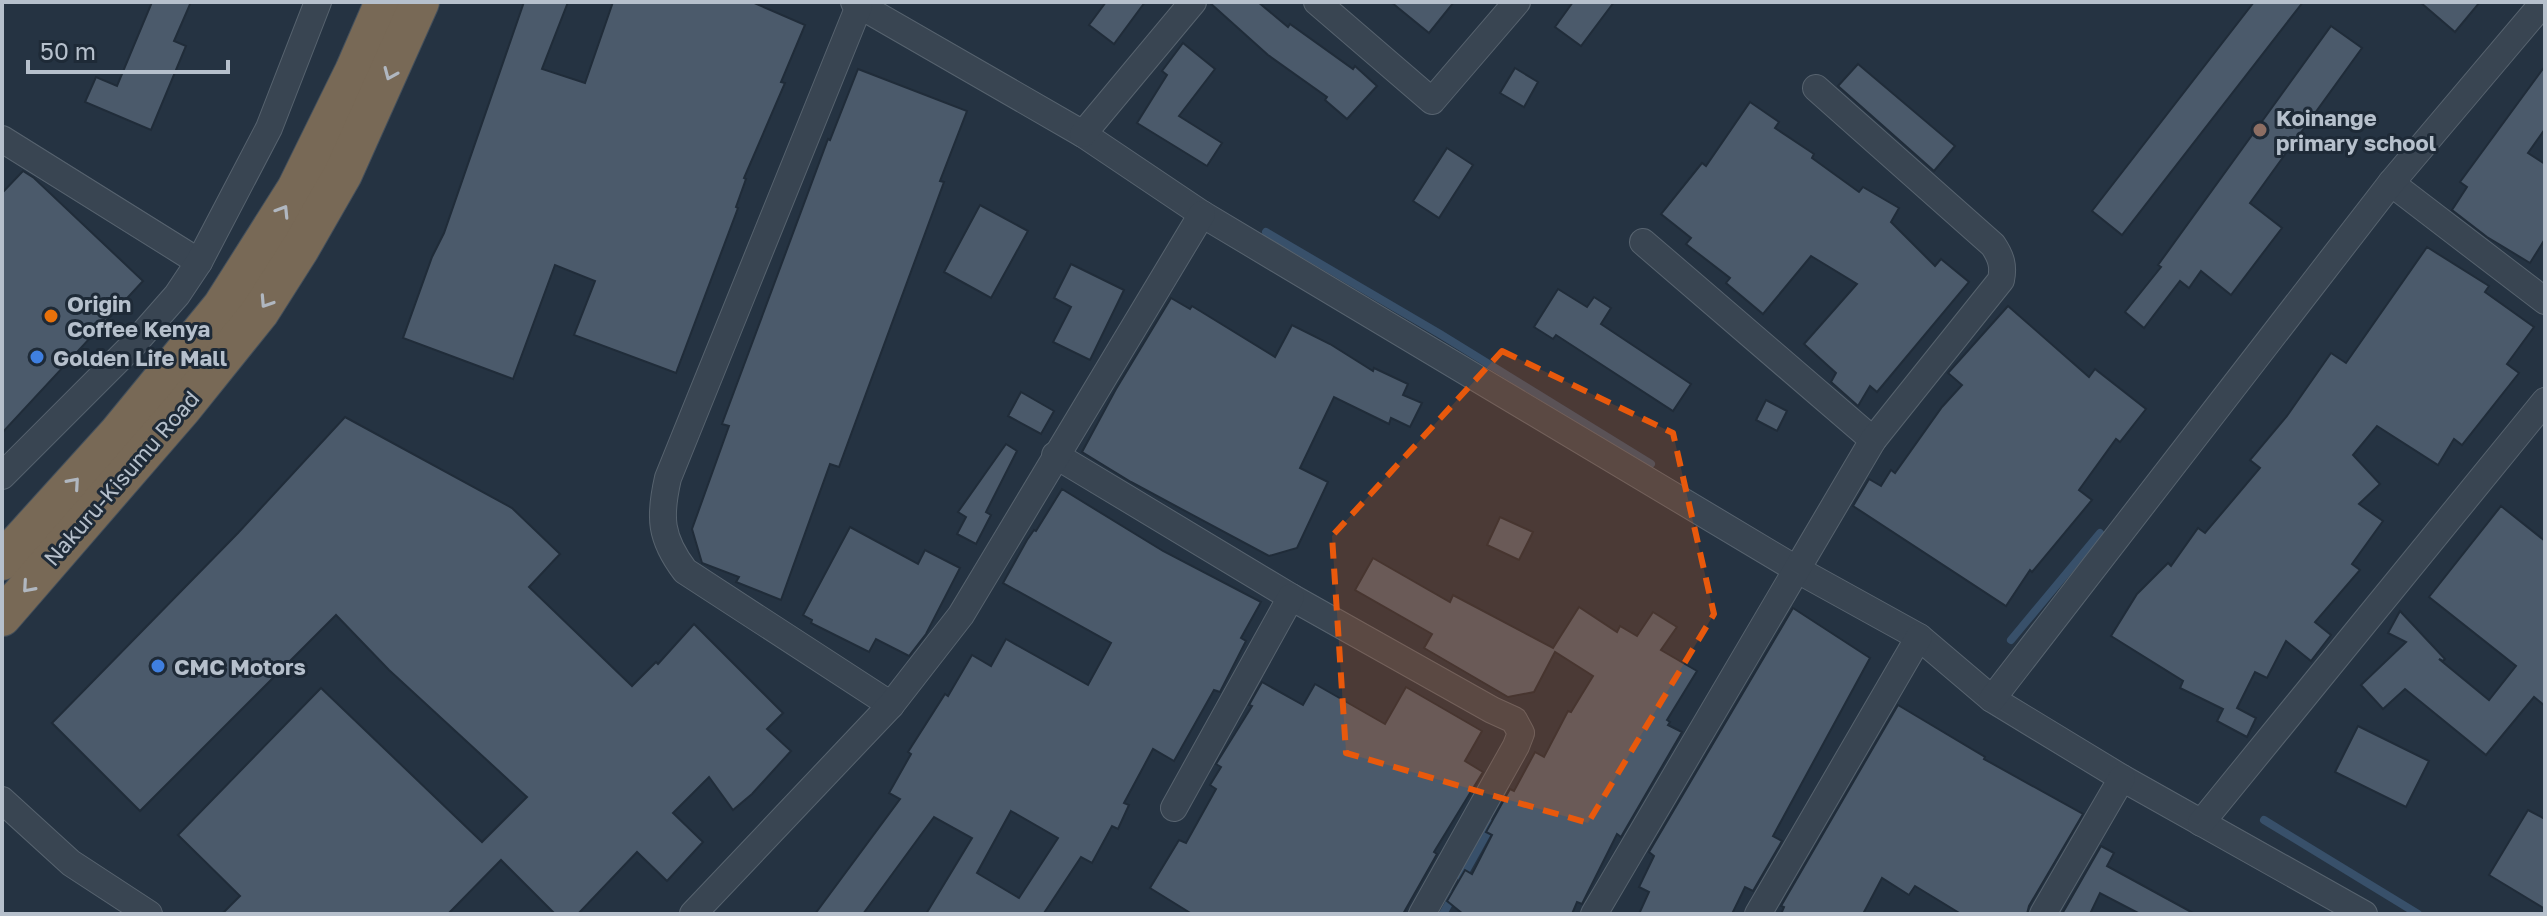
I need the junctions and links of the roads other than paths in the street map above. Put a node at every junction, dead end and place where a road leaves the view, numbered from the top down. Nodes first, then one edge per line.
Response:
1 (318, 2) edge
2 (384, 2) edge
3 (420, 2) edge
4 (1193, 2) edge
5 (1317, 2) edge
6 (1517, 2) edge
7 (2544, 2) edge
8 (856, 4) edge
9 (1816, 88) dead end
10 (1083, 134) junction
11 (2, 139) edge
12 (2391, 183) junction
13 (1202, 214) junction
14 (1643, 242) dead end
15 (199, 262) junction
16 (2545, 301) edge
17 (2545, 401) edge
18 (1873, 440) junction
19 (1055, 455) junction
20 (2, 476) edge
21 (2, 561) edge
22 (1796, 569) junction
23 (1291, 597) junction
24 (2, 617) edge
25 (1919, 637) junction
26 (1992, 699) junction
27 (891, 705) junction
28 (2122, 778) junction
29 (2, 800) edge
30 (1174, 808) dead end
31 (2201, 823) junction
32 (2331, 906) edge
33 (149, 914) edge
34 (693, 914) edge
35 (1422, 914) edge
36 (1594, 914) edge
37 (1758, 914) edge
38 (2043, 914) edge
39 (2364, 914) edge

1 - 15 street
21 -> 2 highway, Nakuru-Kisumu Road
3 -> 24 highway, Nakuru-Kisumu Road
4 - 10 street
5 - 6 street
7 - 12 street
8 - 10 street
8 - 27 street
9 - 18 street
10 - 13 street
11 - 15 street
12 - 16 street
12 - 26 street
13 - 19 street
13 - 22 street
14 - 18 street
15 - 20 street
17 - 31 street
18 - 22 street
19 - 23 street
19 - 27 street
22 - 25 street
22 - 36 street
23 - 30 street
23 - 35 street
25 - 26 street
25 - 37 street
26 - 28 street
27 - 34 street
28 - 31 street
28 - 38 street
29 - 33 street
31 - 32 street
32 - 39 street

